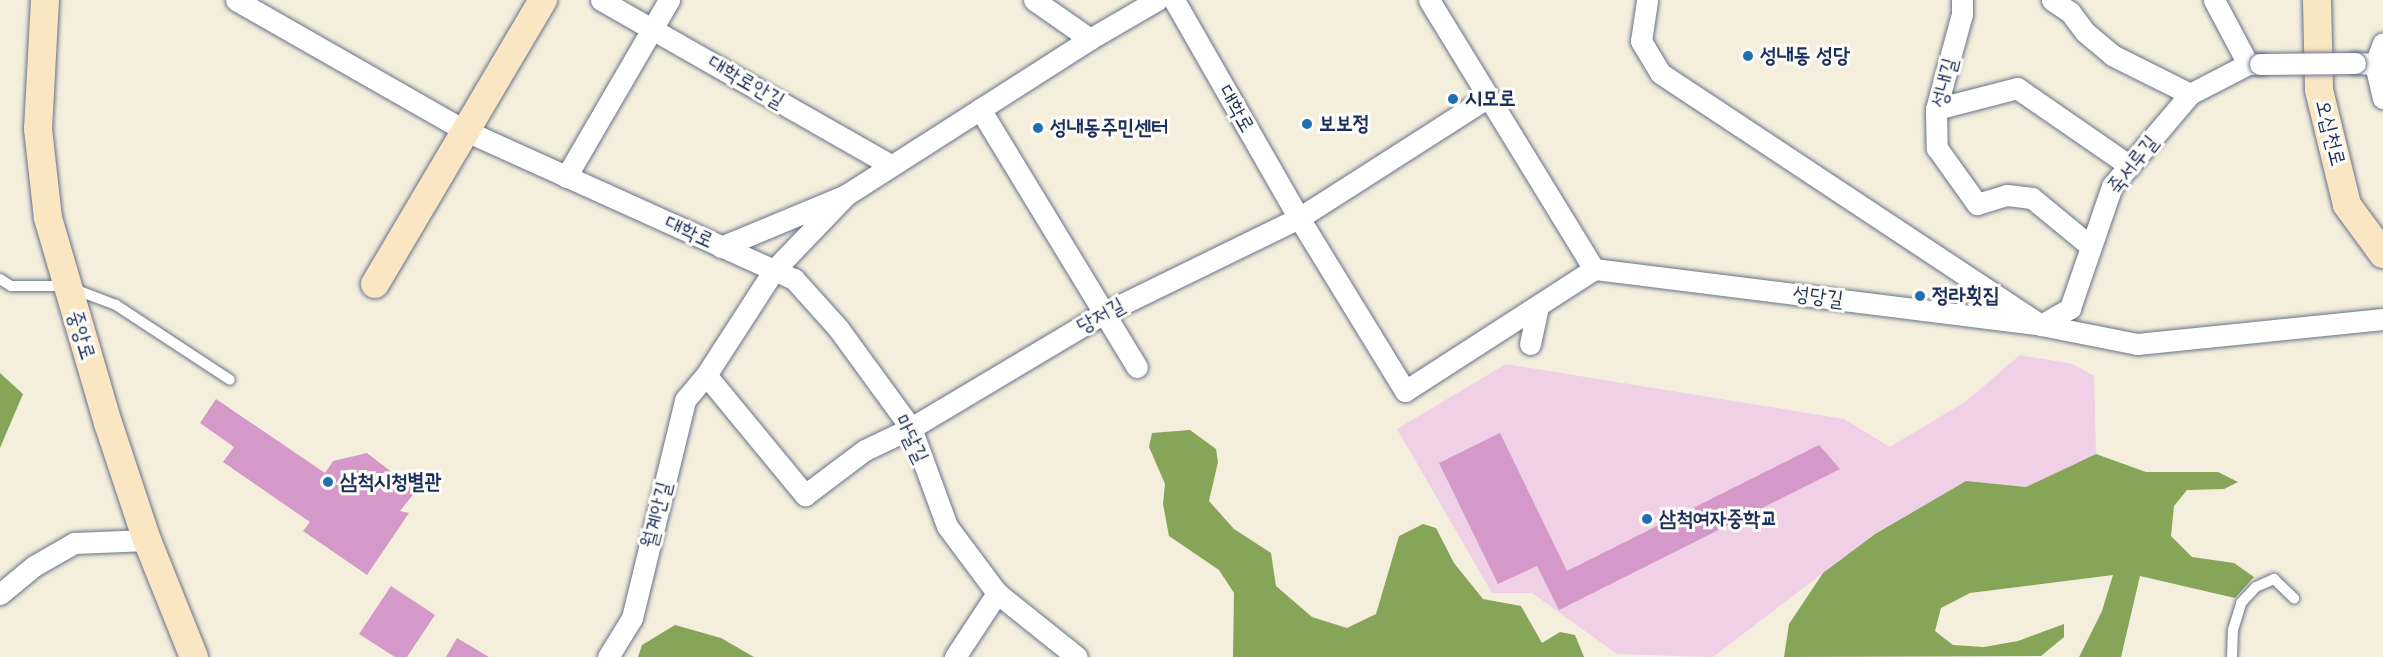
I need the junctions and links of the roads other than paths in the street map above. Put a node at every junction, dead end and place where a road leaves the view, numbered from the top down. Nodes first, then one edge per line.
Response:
1 (45, 0) edge
2 (236, 0) edge
3 (543, 0) edge
4 (601, 0) edge
5 (669, 0) edge
6 (1034, 0) edge
7 (1157, 0) edge
8 (1174, 0) edge
9 (1429, 0) edge
10 (1962, 0) edge
11 (2052, 0) edge
12 (2214, 0) edge
13 (2317, 0) edge
14 (1647, 1) edge
15 (652, 27) junction
16 (1090, 39) junction
17 (2383, 44) edge
18 (2254, 64) junction
19 (2365, 64) junction
20 (2190, 94) junction
21 (1488, 97) junction
22 (2383, 98) edge
23 (980, 109) junction
24 (1936, 109) junction
25 (466, 131) junction
26 (890, 165) junction
27 (2130, 166) junction
28 (566, 177) junction
29 (846, 195) junction
30 (1299, 218) junction
31 (2089, 245) junction
32 (721, 246) junction
33 (2383, 254) edge
34 (1594, 269) junction
35 (774, 270) junction
36 (0, 279) edge
37 (375, 284) dead end
38 (66, 286) junction
39 (1538, 306) junction
40 (1104, 313) junction
41 (2383, 319) edge
42 (2041, 325) junction
43 (1530, 344) dead end
44 (1137, 367) dead end
45 (706, 375) junction
46 (230, 380) dead end
47 (911, 428) junction
48 (147, 540) junction
49 (997, 593) junction
50 (0, 594) edge
51 (2294, 598) dead end
52 (194, 657) edge
53 (608, 657) edge
54 (955, 657) edge
55 (1077, 657) edge
56 (2232, 657) edge

1 - 38 street, 중앙로
2 - 25 street, 대학로
3 - 25 street
4 - 15 street, 대학로안길
5 - 15 street
6 - 16 street
7 - 16 street, 대학로
8 - 30 street, 대학로
9 - 21 street
10 - 24 street, 성내길
11 - 20 street
12 - 18 street
13 - 33 street, 오십천로
14 - 42 street
15 - 26 street, 대학로안길
15 - 28 street
16 - 23 street, 대학로
17 - 19 street
18 - 19 street, 죽서루길, bridge
18 - 20 street, 죽서루길
19 - 22 street
20 - 27 street, 죽서루길
21 - 30 street, 당저길
21 - 34 street
23 - 26 street, 대학로
23 - 40 street
24 - 27 street
24 - 31 street, 성내길
25 - 28 street, 대학로
25 - 37 street
26 - 29 street, 대학로
27 - 31 street, 죽서루길
28 - 32 street, 대학로
29 - 32 street, 대학로
29 - 35 street, 대학로
30 - 39 street
30 - 40 street, 당저길
31 - 42 street, 죽서루길
32 - 35 street, 마달길
34 - 39 street
34 - 42 street, 성당길
35 - 45 street, 월계안길
35 - 47 street, 마달길
36 - 38 lane
38 - 46 lane
38 - 48 street, 중앙로
39 - 43 street
40 - 44 street
40 - 47 street, 당저길
41 - 42 street, 성당길
45 - 47 street
45 - 53 street, 월계안길
47 - 49 street, 마달길
48 - 50 street
48 - 52 street, 중앙로
49 - 54 street
49 - 55 street, 마달길
51 - 56 lane

